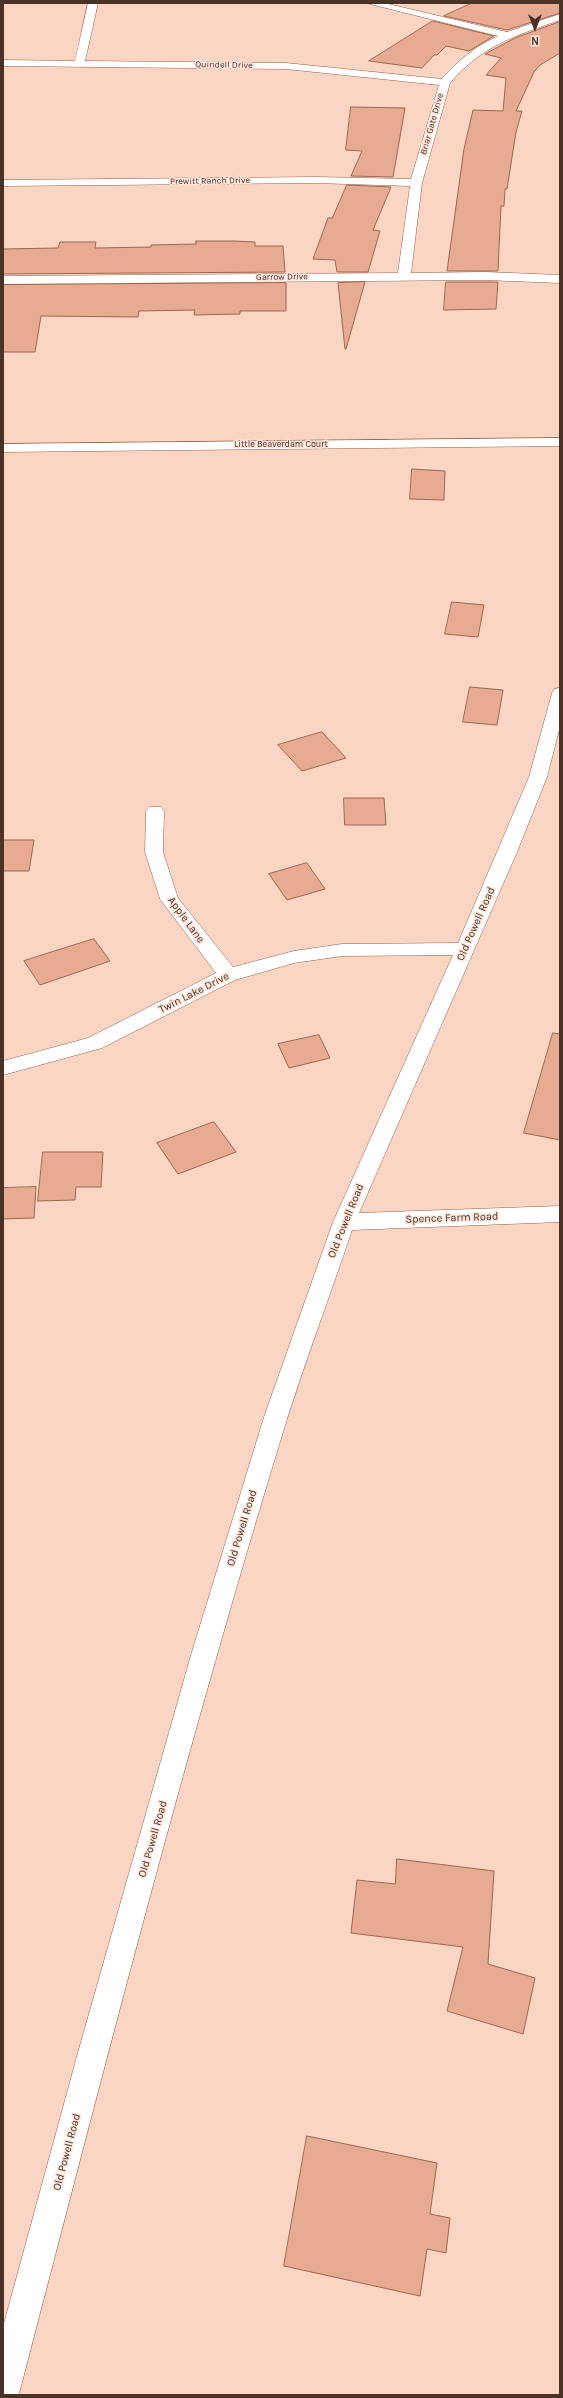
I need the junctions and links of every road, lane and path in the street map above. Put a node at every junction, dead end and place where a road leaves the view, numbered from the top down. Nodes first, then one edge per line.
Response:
1 (93, 3) edge
2 (371, 3) edge
3 (560, 17) edge
4 (508, 35) junction
5 (3, 63) edge
6 (79, 64) junction
7 (445, 82) junction
8 (3, 183) edge
9 (416, 183) junction
10 (404, 276) junction
11 (560, 279) edge
12 (3, 280) edge
13 (560, 442) edge
14 (3, 448) edge
15 (560, 693) edge
16 (155, 811) dead end
17 (464, 950) junction
18 (228, 975) junction
19 (3, 1068) edge
20 (560, 1214) edge
21 (344, 1222) junction
22 (3, 2390) edge

1 - 6 street
2 - 4 street
3 - 4 street, Briar Gate Drive
4 - 7 street, Briar Gate Drive
5 - 6 street, Quindell Drive
6 - 7 street, Quindell Drive
7 - 9 street, Briar Gate Drive
8 - 9 street, Prewitt Ranch Drive
9 - 10 street, Briar Gate Drive
10 - 11 street, Garrow Drive
10 - 12 street, Garrow Drive
13 - 14 street, Little Beaverdam Court
15 - 17 street, Old Powell Road
16 - 18 street, Apple Lane
17 - 18 street, Twin Lake Drive
17 - 21 street, Old Powell Road
18 - 19 street, Twin Lake Drive
20 - 21 street, Spence Farm Road
21 - 22 street, Old Powell Road

